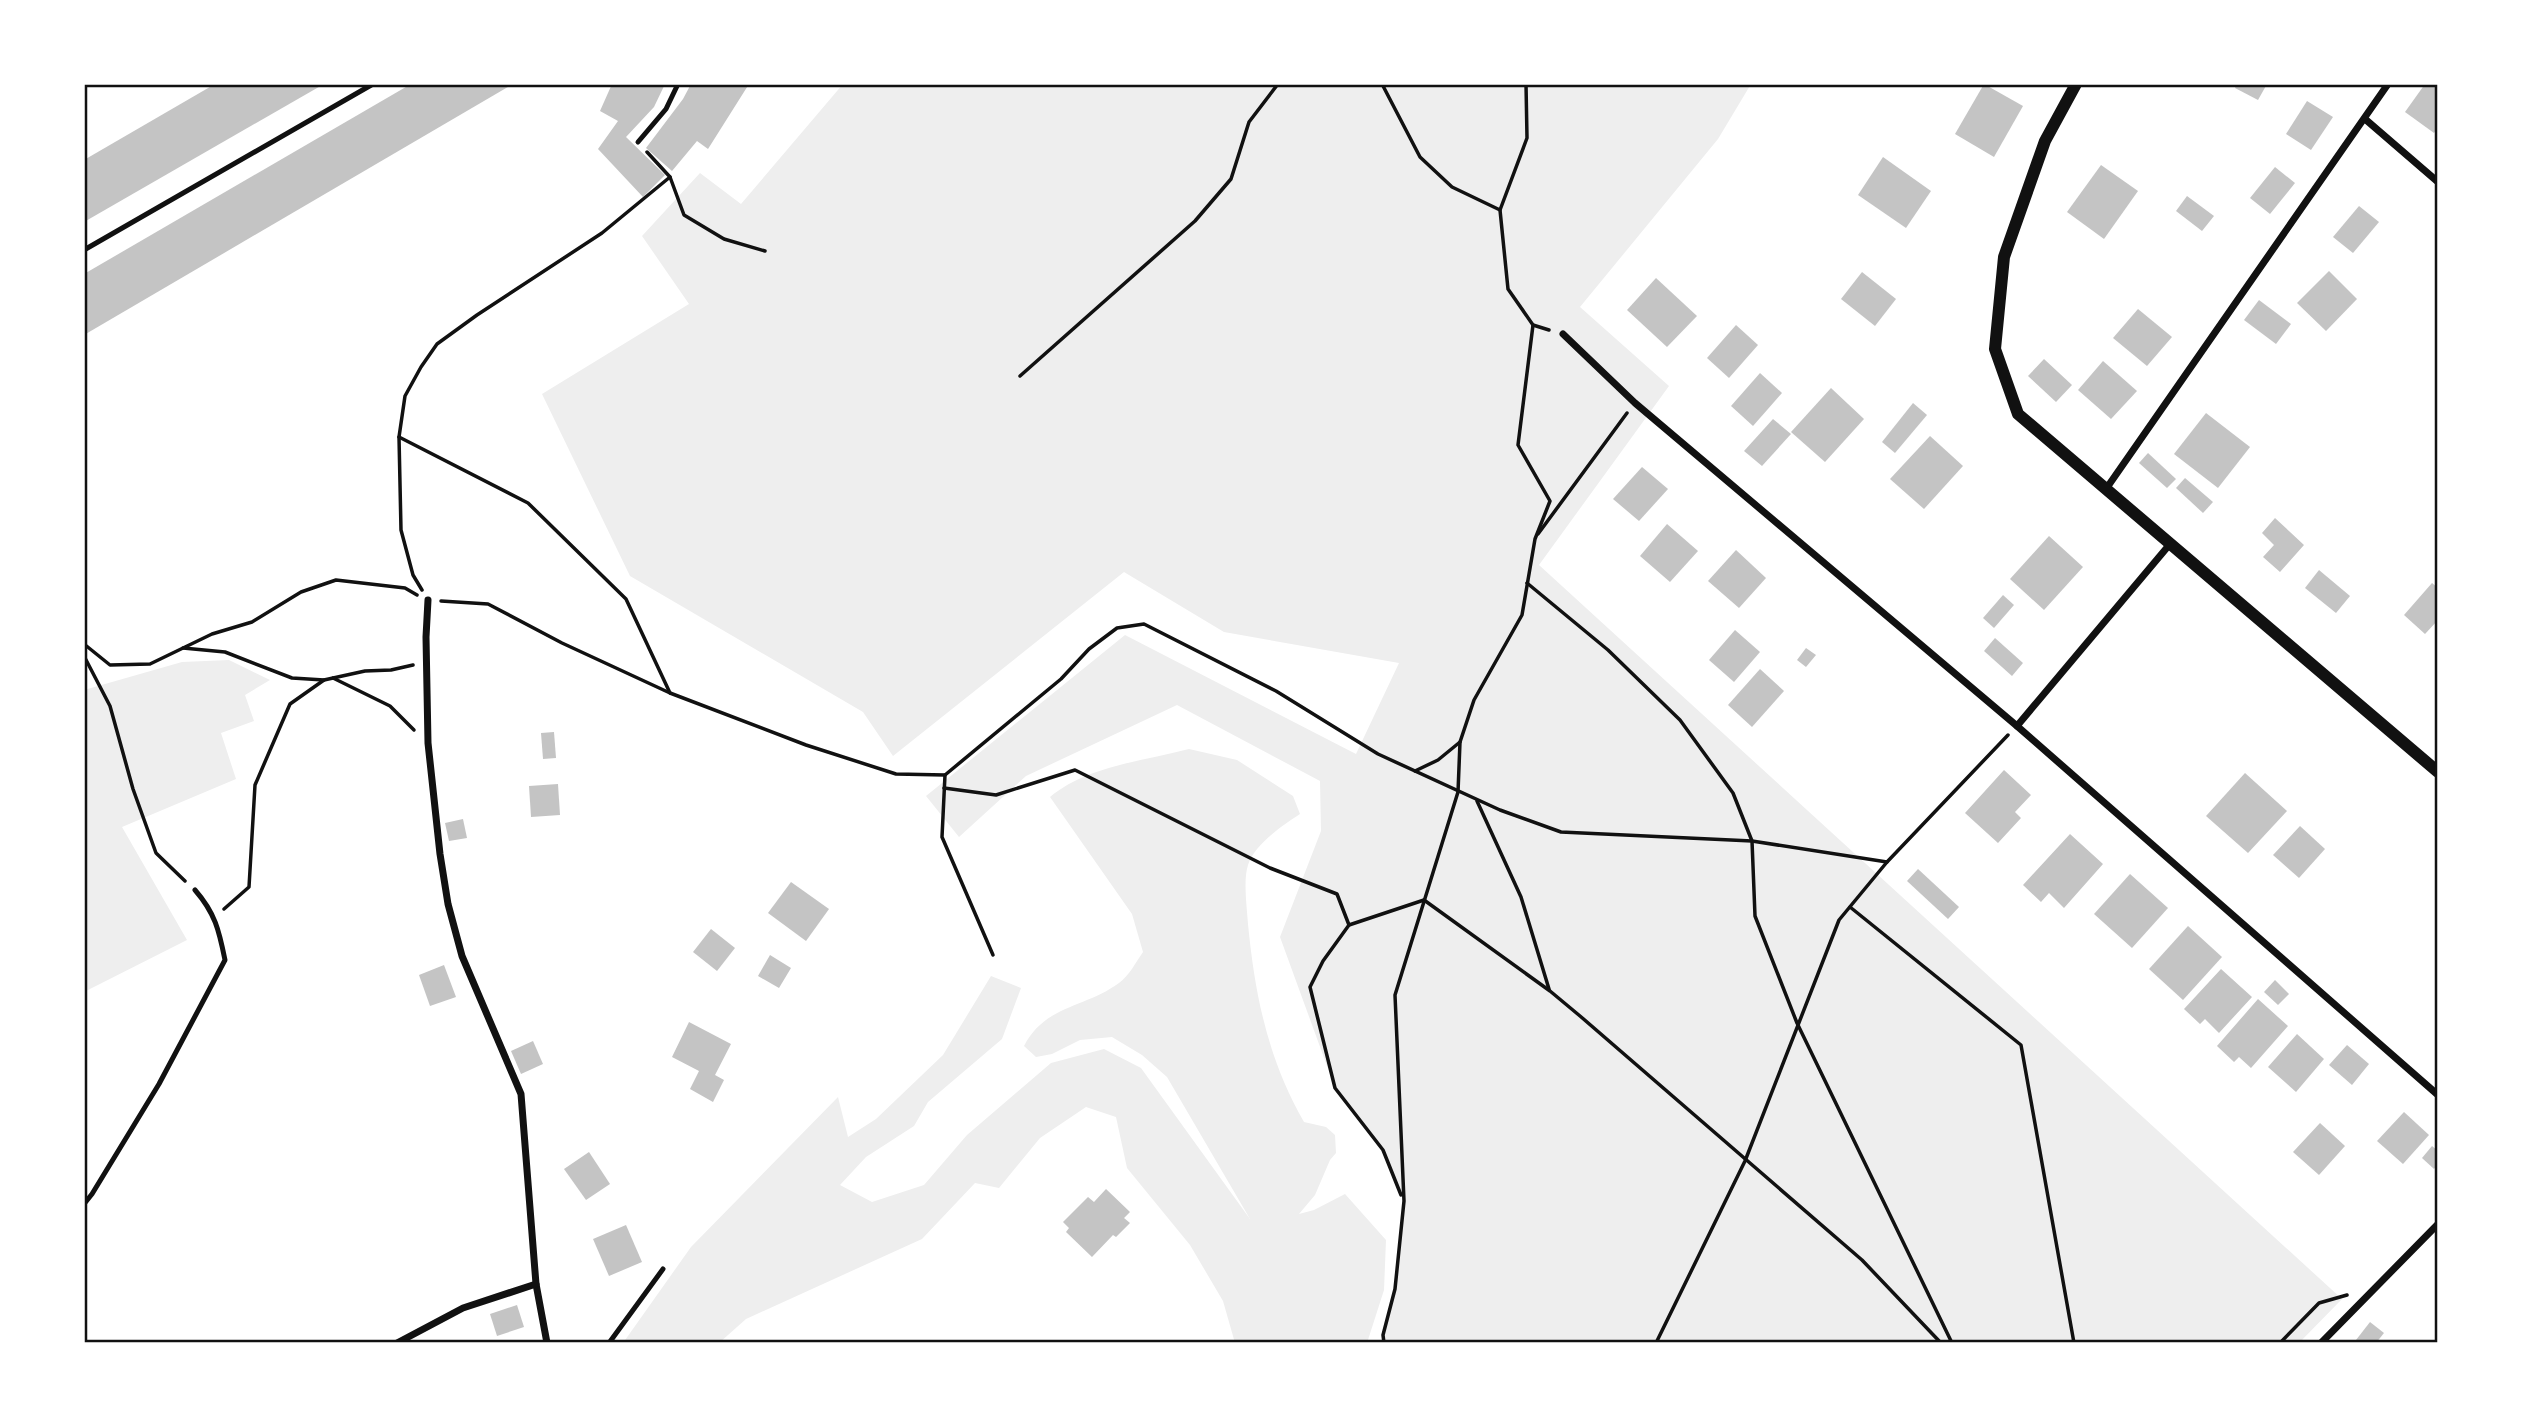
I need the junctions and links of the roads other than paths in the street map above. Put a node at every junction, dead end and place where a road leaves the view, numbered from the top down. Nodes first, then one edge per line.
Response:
1 (373, 84) edge
2 (678, 84) edge
3 (2076, 84) edge
4 (2388, 84) edge
5 (2365, 119) junction
6 (638, 142) road end
7 (2438, 182) edge
8 (84, 250) edge
9 (1563, 334) dead end
10 (2106, 489) junction
11 (2170, 544) junction
12 (428, 600) road end
13 (2017, 726) junction
14 (2438, 772) edge
15 (194, 890) road end
16 (2438, 1095) edge
17 (84, 1204) edge
18 (2438, 1224) edge
19 (663, 1269) dead end
20 (537, 1284) junction
21 (397, 1343) edge
22 (547, 1343) edge
23 (608, 1343) edge
24 (2321, 1343) edge

1 - 8 lane
2 - 6 lane
3 - 10 street
4 - 5 street
5 - 7 street
5 - 10 street
9 - 13 street
10 - 11 street
11 - 13 street
11 - 14 street
12 - 20 street
13 - 16 street
15 - 17 lane
18 - 24 street
19 - 23 lane
20 - 21 street
20 - 22 street

